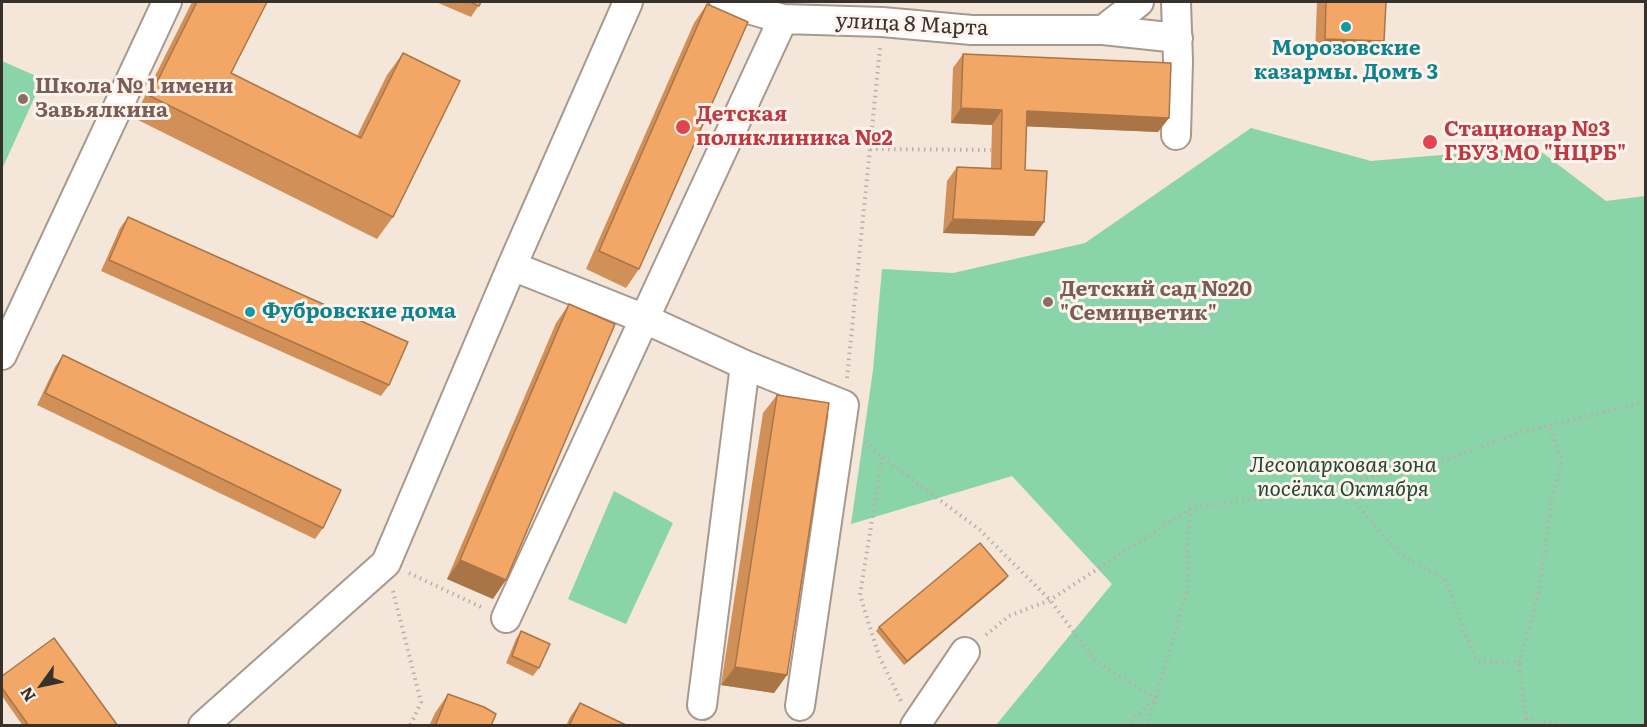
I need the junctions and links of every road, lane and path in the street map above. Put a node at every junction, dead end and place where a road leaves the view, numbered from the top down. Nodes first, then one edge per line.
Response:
1 (167, 2) edge
2 (628, 2) edge
3 (724, 2) edge
4 (1139, 2) edge
5 (1176, 2) edge
6 (883, 12) edge
7 (783, 19) junction
8 (1103, 30) junction
9 (1178, 38) junction
10 (1176, 135) dead end
11 (870, 149) junction
12 (991, 150) dead end
13 (512, 266) junction
14 (645, 319) junction
15 (2, 355) edge
16 (745, 365) junction
17 (1646, 402) edge
18 (843, 413) junction
19 (1549, 426) junction
20 (882, 457) junction
21 (1339, 484) junction
22 (1191, 508) junction
23 (386, 563) junction
24 (1050, 600) junction
25 (506, 618) joint
26 (965, 652) joint
27 (1519, 663) junction
28 (1156, 698) junction
29 (702, 705) dead end
30 (801, 706) dead end
31 (909, 716) edge
32 (1526, 718) junction
33 (202, 726) edge
34 (410, 726) edge
35 (1126, 726) edge
36 (1146, 726) edge
37 (1527, 726) edge
38 (1566, 726) edge

1 - 15 street
2 - 13 street
3 - 7 street, улица 8 Марта
4 - 8 street
5 - 9 street
6 - 7 street, улица 8 Марта
6 - 8 street, улица 8 Марта
6 - 11 path
7 - 14 street
8 - 9 street, улица 8 Марта
9 - 10 street
11 - 12 path
11 - 18 path
13 - 14 street
13 - 23 street
14 - 16 street
14 - 25 street
16 - 18 street
16 - 29 street
17 - 19 path
18 - 20 path
18 - 30 street
19 - 21 path
19 - 27 path
20 - 24 path
20 - 31 path
21 - 22 path
21 - 27 path
22 - 24 path
22 - 28 path
23 - 25 path
23 - 33 street
23 - 34 path
24 - 26 path
24 - 28 path
26 - 31 street
27 - 32 path
28 - 35 path
28 - 36 path
32 - 37 path
32 - 38 path

